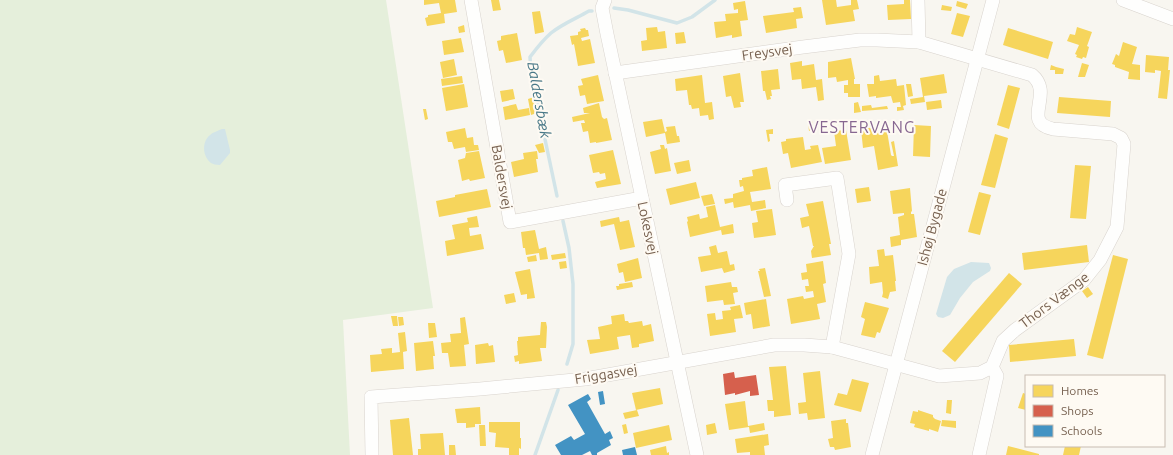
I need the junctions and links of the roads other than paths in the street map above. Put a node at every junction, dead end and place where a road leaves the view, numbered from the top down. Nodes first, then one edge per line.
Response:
1 (471, 0) edge
2 (605, 0) edge
3 (918, 0) edge
4 (993, 0) edge
5 (1123, 0) edge
6 (1173, 18) edge
7 (919, 42) junction
8 (976, 60) junction
9 (615, 73) junction
10 (642, 198) junction
11 (787, 200) dead end
12 (832, 347) junction
13 (677, 363) junction
14 (896, 364) junction
15 (992, 367) junction
16 (372, 455) edge
17 (697, 455) edge
18 (872, 455) edge
19 (979, 455) edge

1 - 10 street, Baldersvej
2 - 9 street, Lokesvej
3 - 7 street
4 - 8 street, Ishøj Bygade
5 - 6 street
7 - 8 street, Freysvej
7 - 9 street, Freysvej
8 - 14 street, Ishøj Bygade
8 - 15 street, Thors Vænge
9 - 10 street, Lokesvej
10 - 13 street, Lokesvej
11 - 12 street
12 - 13 street, Friggasvej
12 - 14 street, Friggasvej
13 - 16 street, Friggasvej
13 - 17 street, Lokesvej
14 - 15 street
14 - 18 street, Ishøj Bygade
15 - 19 street

